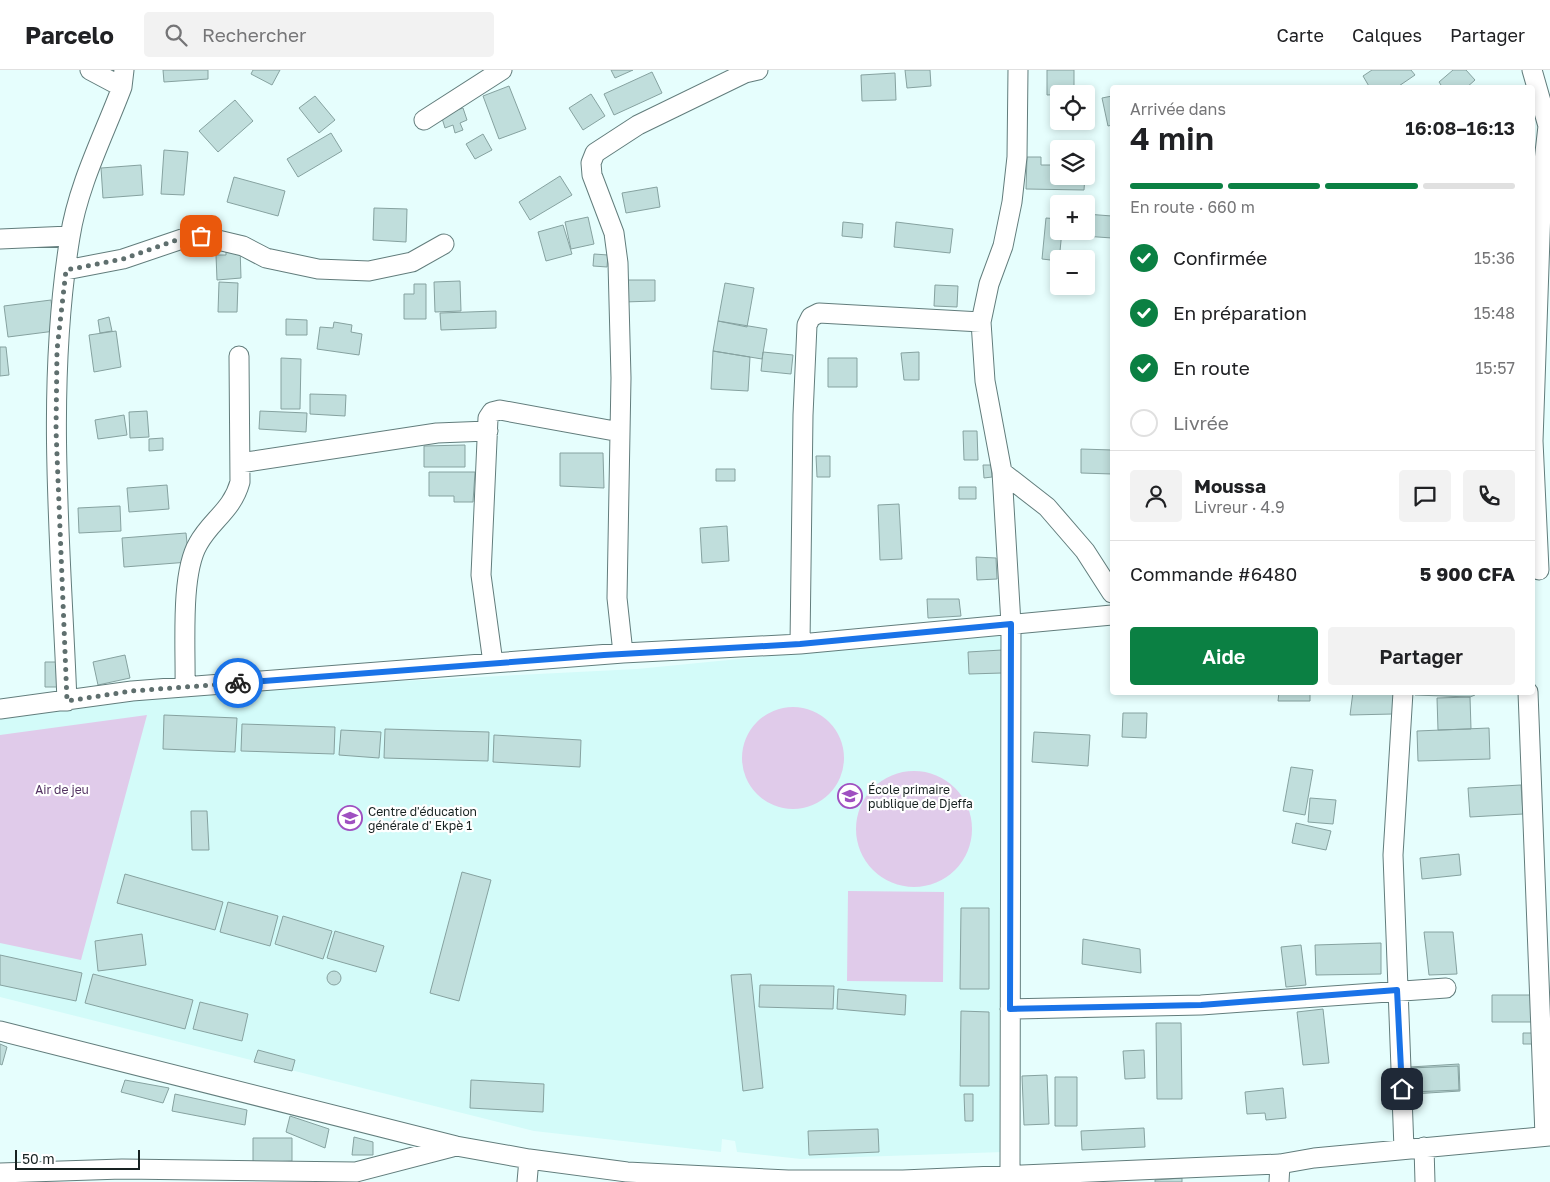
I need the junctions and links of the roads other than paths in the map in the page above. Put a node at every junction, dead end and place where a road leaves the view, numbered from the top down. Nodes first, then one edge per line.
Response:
1 (90, 70) edge
2 (502, 70) edge
3 (1018, 70) edge
4 (1532, 70) edge
5 (749, 71) edge
6 (123, 78) edge
7 (424, 120) dead end
8 (70, 236) junction
9 (0, 239) edge
10 (444, 244) dead end
11 (66, 270) junction
12 (981, 322) junction
13 (239, 356) dead end
14 (1535, 383) edge
15 (488, 431) junction
16 (620, 432) junction
17 (240, 463) junction
18 (1002, 472) junction
19 (1535, 478) edge
20 (1540, 571) edge
21 (1110, 590) edge
22 (1110, 615) edge
23 (1011, 624) junction
24 (800, 644) junction
25 (623, 654) junction
26 (493, 663) junction
27 (185, 687) junction
28 (1403, 695) edge
29 (1528, 695) edge
30 (67, 701) junction
31 (0, 709) edge
32 (1446, 988) dead end
33 (1397, 990) junction
34 (1010, 1009) junction
35 (0, 1030) edge
36 (1547, 1136) edge
37 (456, 1146) junction
38 (1424, 1147) junction
39 (1404, 1149) junction
40 (529, 1159) junction
41 (0, 1173) edge
42 (1280, 1173) edge
43 (1010, 1174) junction
44 (122, 1176) edge
45 (349, 1177) edge
46 (627, 1177) edge
47 (1085, 1177) edge
48 (788, 1181) edge
49 (527, 1182) edge
50 (1424, 1182) edge

1 - 6 street
2 - 7 street
3 - 12 street
4 - 14 street
5 - 16 street
6 - 8 street
8 - 9 street
8 - 11 street
10 - 11 street
11 - 30 street
12 - 18 street
12 - 24 street
13 - 17 street
15 - 16 street
15 - 17 street
15 - 26 street
16 - 25 street
17 - 27 street
18 - 21 street
18 - 23 street
19 - 20 street
22 - 23 street
23 - 24 street
23 - 34 street
24 - 25 street
25 - 26 street
26 - 27 street
27 - 30 street
28 - 33 street
29 - 36 street
30 - 31 street
32 - 33 street
33 - 34 street
33 - 39 street
34 - 43 street
35 - 37 street
36 - 38 street
37 - 40 street
37 - 45 street
38 - 39 street
38 - 50 street
39 - 42 street
40 - 46 street
40 - 49 street
41 - 44 street
42 - 47 street
43 - 47 street
43 - 48 street
44 - 45 street
46 - 48 street

